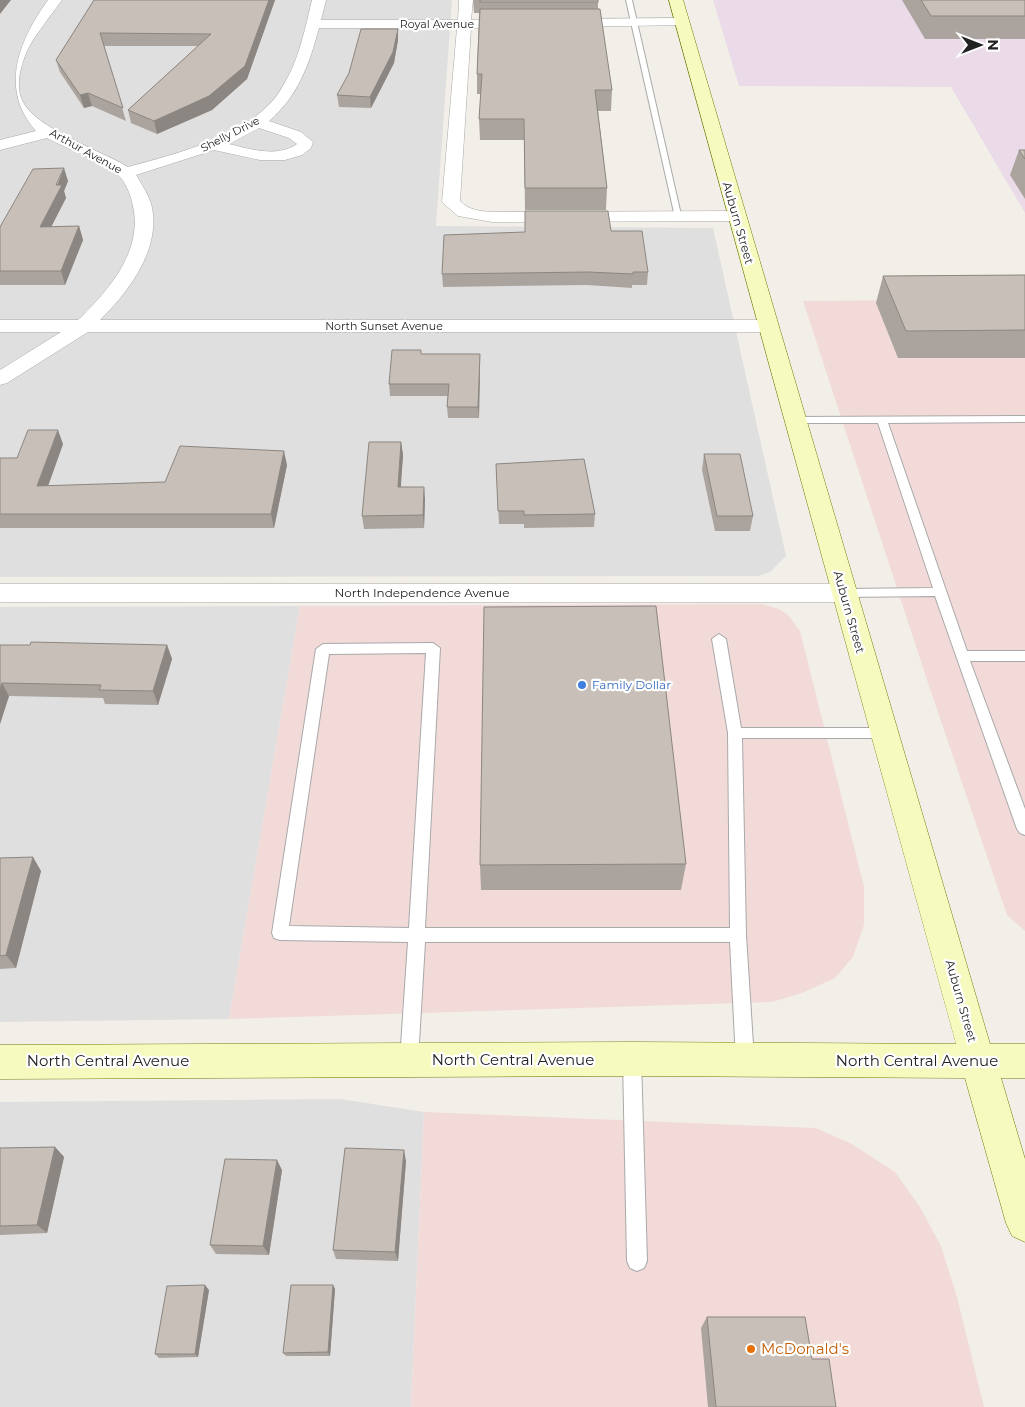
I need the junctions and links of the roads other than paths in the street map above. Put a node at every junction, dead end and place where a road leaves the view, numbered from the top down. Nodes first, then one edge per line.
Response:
1 (56, 0) edge
2 (319, 0) edge
3 (466, 0) edge
4 (629, 0) edge
5 (679, 11) edge
6 (634, 22) junction
7 (554, 23) edge
8 (312, 24) junction
9 (464, 24) junction
10 (494, 24) edge
11 (256, 122) junction
12 (50, 132) junction
13 (0, 145) edge
14 (211, 145) junction
15 (126, 173) junction
16 (679, 216) junction
17 (737, 216) junction
18 (0, 326) edge
19 (83, 326) junction
20 (768, 326) junction
21 (0, 379) edge
22 (1025, 419) edge
23 (794, 420) junction
24 (882, 420) junction
25 (941, 592) junction
26 (0, 593) edge
27 (843, 593) junction
28 (720, 638) dead end
29 (962, 656) junction
30 (1025, 656) edge
31 (734, 733) junction
32 (883, 733) junction
33 (1025, 830) edge
34 (417, 935) junction
35 (738, 935) junction
36 (409, 1060) junction
37 (632, 1060) junction
38 (745, 1060) junction
39 (978, 1061) junction
40 (1025, 1061) edge
41 (0, 1062) edge
42 (1025, 1224) edge
43 (637, 1261) dead end

1 - 12 street, Arthur Avenue
2 - 8 street, Shelly Drive
3 - 9 street
4 - 6 lane
5 - 6 street
5 - 17 main road, Auburn Street
6 - 7 street
6 - 16 lane
8 - 9 street, Royal Avenue
8 - 11 street, Shelly Drive
9 - 10 street, Royal Avenue
9 - 16 street
11 - 14 street, Shelly Drive
11 - 14 street
12 - 13 street
12 - 15 street, Arthur Avenue
14 - 15 street, Shelly Drive
15 - 19 street, Arthur Avenue
16 - 17 street
17 - 20 main road, Auburn Street
18 - 19 street, North Sunset Avenue
19 - 20 street, North Sunset Avenue
19 - 21 street, Arthur Avenue
20 - 23 main road, Auburn Street
22 - 24 lane
23 - 24 lane
23 - 27 main road, Auburn Street
24 - 25 lane
25 - 27 lane
25 - 29 lane
26 - 27 street, North Independence Avenue
27 - 32 main road, Auburn Street
28 - 31 lane
29 - 30 lane
29 - 33 lane
31 - 32 lane
31 - 35 lane
32 - 39 main road, Auburn Street
34 - 34 lane
34 - 35 lane
34 - 36 lane
35 - 38 lane
36 - 37 main road, North Central Avenue
36 - 41 main road, North Central Avenue
37 - 38 main road, North Central Avenue
37 - 43 lane
38 - 39 main road, North Central Avenue
39 - 40 main road, North Central Avenue
39 - 42 main road, Auburn Street

